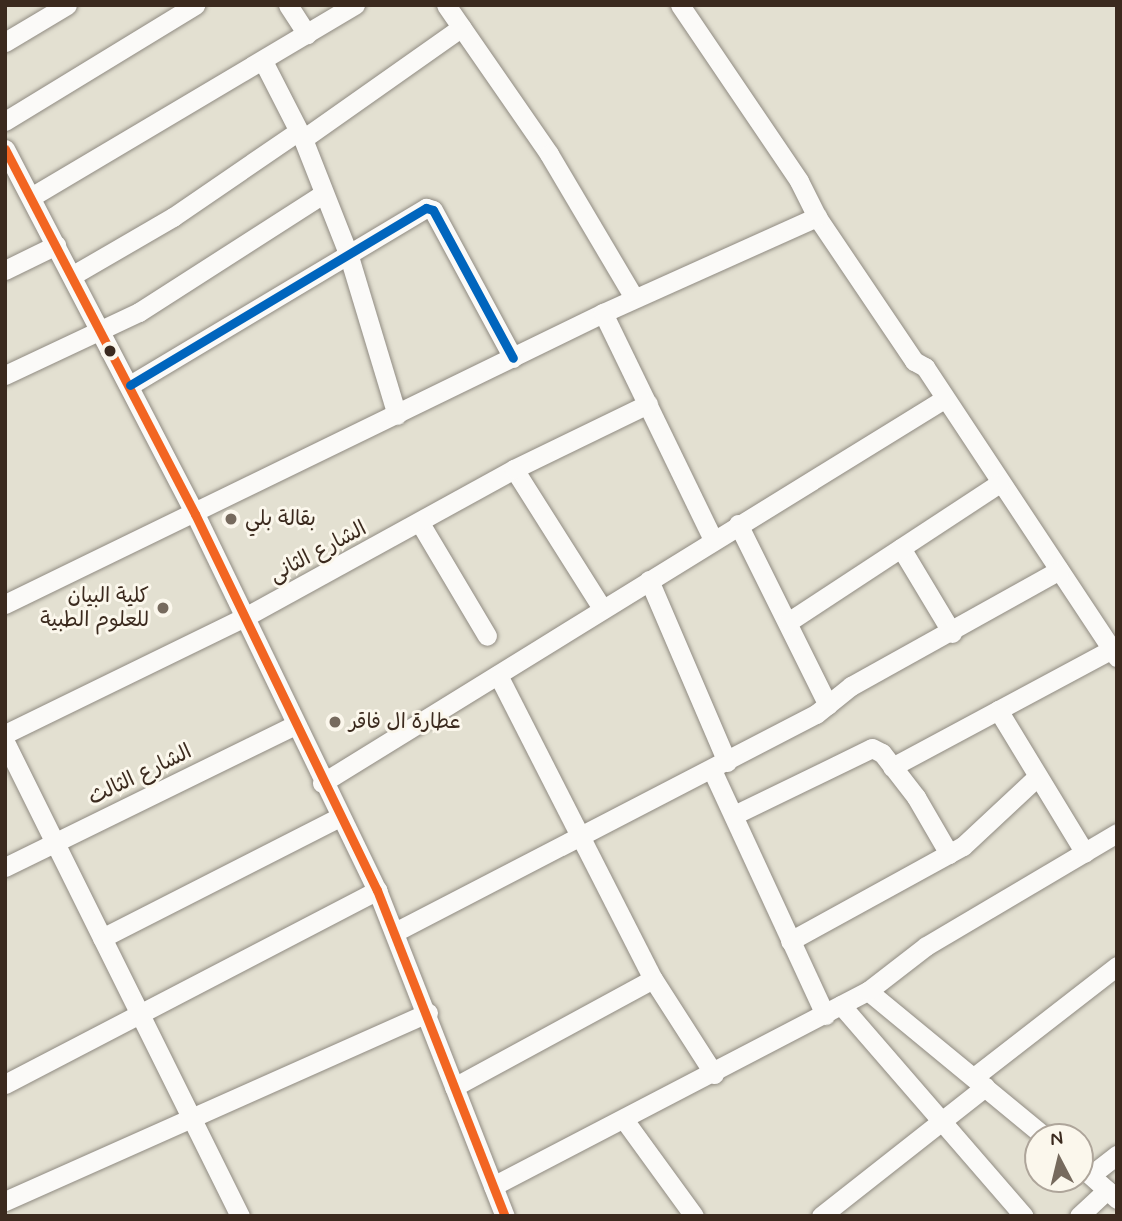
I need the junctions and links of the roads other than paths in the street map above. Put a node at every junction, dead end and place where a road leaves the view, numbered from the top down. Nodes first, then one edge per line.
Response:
1 (67, 5) edge
2 (195, 5) edge
3 (288, 5) edge
4 (355, 5) edge
5 (680, 5) edge
6 (451, 6) edge
7 (462, 27) junction
8 (307, 34) junction
9 (5, 42) edge
10 (263, 61) junction
11 (5, 121) edge
12 (300, 136) junction
13 (5, 149) edge
14 (13, 181) edge
15 (323, 194) junction
16 (31, 197) junction
17 (817, 217) junction
18 (56, 245) junction
19 (348, 253) junction
20 (5, 270) edge
21 (73, 275) junction
22 (634, 298) junction
23 (603, 313) junction
24 (101, 329) junction
25 (513, 358) junction
26 (5, 375) edge
27 (130, 385) junction
28 (944, 399) junction
29 (648, 404) junction
30 (397, 415) junction
31 (514, 469) junction
32 (1000, 483) junction
33 (195, 514) junction
34 (420, 523) junction
35 (738, 524) junction
36 (713, 540) junction
37 (901, 548) junction
38 (1059, 570) junction
39 (649, 580) junction
40 (5, 604) edge
41 (602, 608) junction
42 (243, 618) junction
43 (788, 622) junction
44 (952, 633) junction
45 (487, 636) dead end
46 (1114, 653) edge
47 (498, 675) junction
48 (828, 705) junction
49 (998, 710) junction
50 (295, 725) junction
51 (5, 734) edge
52 (5, 742) edge
53 (719, 766) junction
54 (892, 767) junction
55 (1036, 778) junction
56 (322, 783) junction
57 (734, 815) junction
58 (338, 818) junction
59 (1117, 833) edge
60 (578, 835) junction
61 (54, 843) junction
62 (1085, 853) junction
63 (949, 854) junction
64 (5, 867) edge
65 (377, 890) junction
66 (395, 932) junction
67 (102, 938) junction
68 (790, 941) junction
69 (1117, 965) edge
70 (653, 979) junction
71 (868, 992) junction
72 (833, 1010) junction
73 (428, 1013) junction
74 (140, 1015) junction
75 (714, 1074) junction
76 (979, 1082) junction
77 (5, 1084) edge
78 (454, 1087) junction
79 (190, 1117) junction
80 (625, 1121) junction
81 (940, 1121) junction
82 (1028, 1123) edge
83 (1117, 1155) edge
84 (1094, 1167) edge
85 (1094, 1178) edge
86 (493, 1186) junction
87 (1112, 1195) edge
88 (5, 1201) edge
89 (690, 1214) edge
90 (240, 1216) edge
91 (505, 1216) edge
92 (821, 1216) edge
93 (1024, 1216) edge
94 (1079, 1216) edge

1 - 9 street
2 - 11 street
3 - 8 street
4 - 8 street
5 - 17 street
6 - 7 street
7 - 12 street
7 - 22 street
8 - 10 street
10 - 12 street
10 - 16 street
12 - 15 street
12 - 21 street
13 - 14 street
14 - 16 street
15 - 19 street
15 - 24 street
16 - 18 street
17 - 22 street
17 - 28 street
18 - 20 street
18 - 21 street
19 - 25 street
19 - 27 street
19 - 30 street
21 - 24 street
22 - 23 street
23 - 25 street
23 - 29 street
24 - 26 street
24 - 27 street
25 - 30 street
27 - 33 street
28 - 32 street
28 - 35 street
29 - 31 street, الشارع الثانى
29 - 36 street
30 - 33 street
31 - 34 street, الشارع الثانى
31 - 41 street
32 - 37 street
32 - 38 street
33 - 40 street
33 - 42 street
34 - 42 street, الشارع الثانى
34 - 45 street
35 - 36 street
35 - 43 street
36 - 39 street
37 - 43 street
37 - 44 street
38 - 44 street
38 - 46 street
39 - 41 street
39 - 53 street
41 - 47 street
42 - 50 street
42 - 51 street, الشارع الثانى
43 - 48 street
44 - 48 street
46 - 49 street
47 - 56 street
47 - 60 street
48 - 53 street
49 - 54 street
49 - 55 street
50 - 56 street
50 - 61 street, الشارع الثالث
52 - 61 street
53 - 57 street
53 - 60 street
54 - 57 street
54 - 63 street
55 - 62 street
55 - 63 street
56 - 58 street
57 - 68 street
58 - 65 street
58 - 67 street
59 - 62 street
60 - 66 street
60 - 70 street
61 - 64 street, الشارع الثالث
61 - 67 street
62 - 71 street
63 - 68 street
65 - 66 street
65 - 74 street
66 - 73 street
67 - 74 street
68 - 72 street
69 - 76 street
70 - 75 street
70 - 78 street
71 - 72 street
71 - 76 street
72 - 75 street
72 - 81 street
73 - 78 street
73 - 79 street
74 - 77 street
74 - 79 street
75 - 80 street
76 - 81 street
76 - 82 street
78 - 86 street
79 - 88 street
79 - 90 street
80 - 86 street
80 - 89 street
81 - 92 street
81 - 93 street
83 - 84 street
85 - 87 street
86 - 91 street
87 - 94 street

